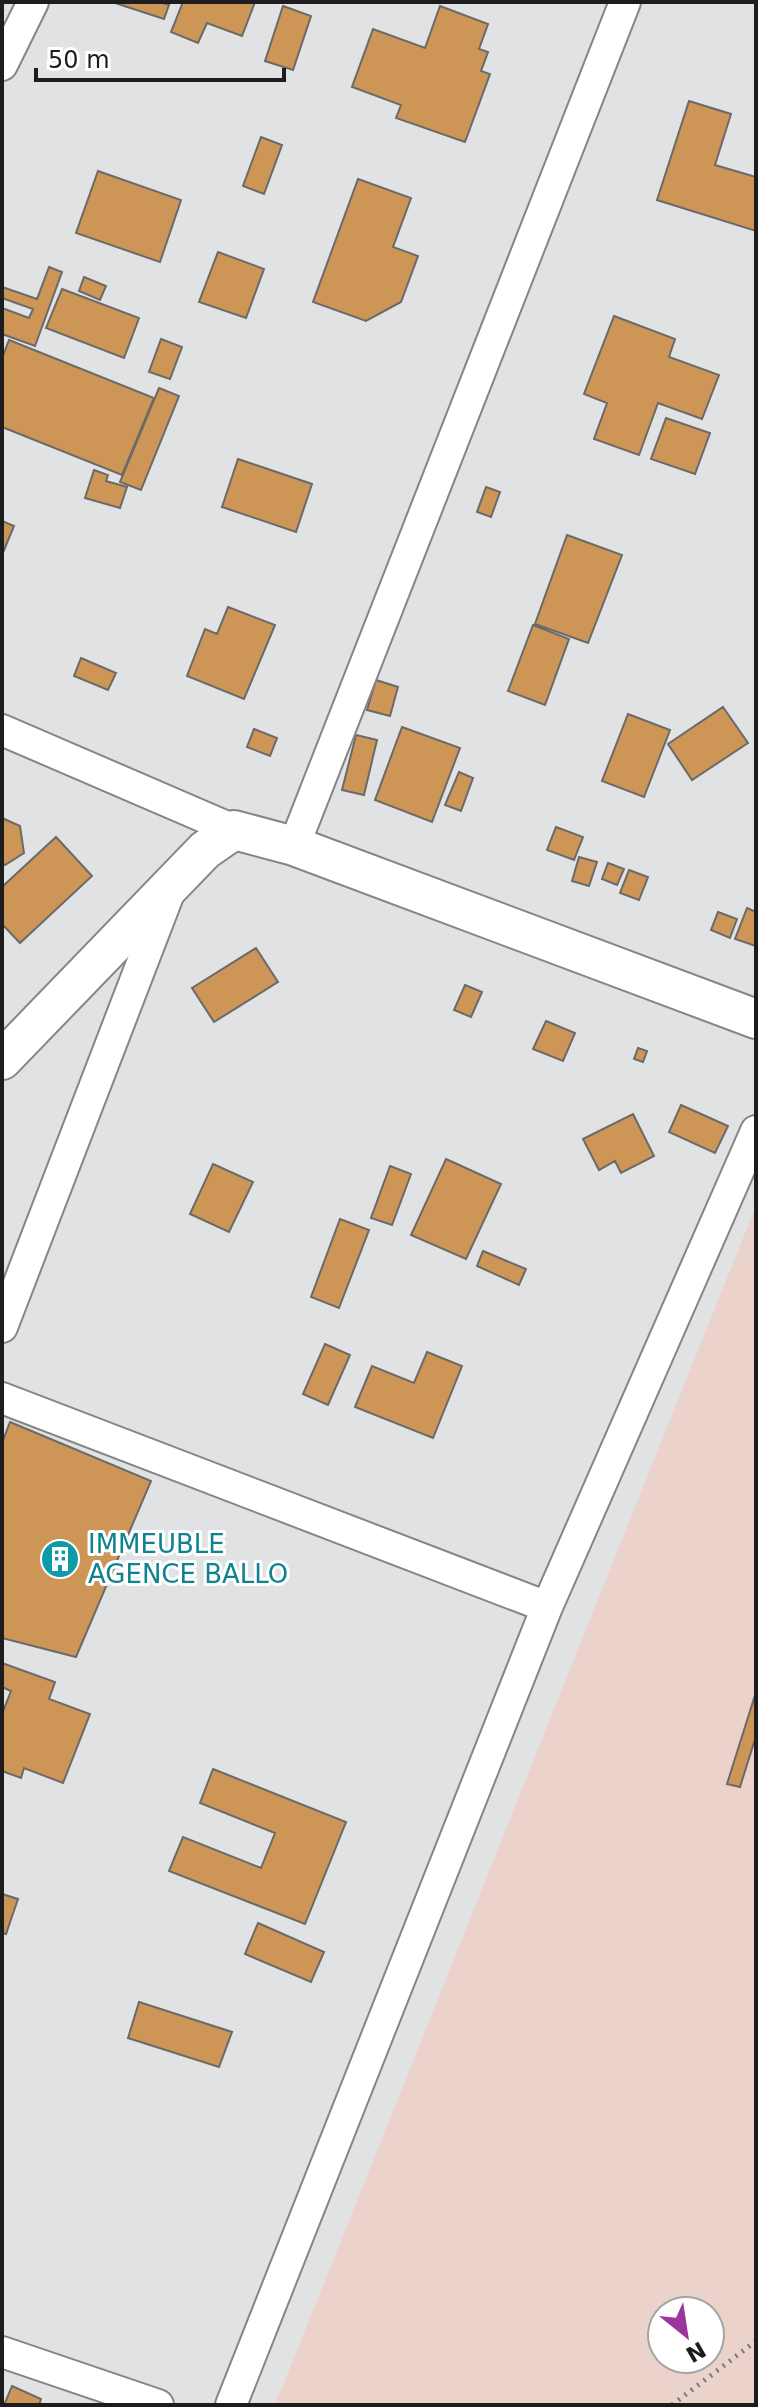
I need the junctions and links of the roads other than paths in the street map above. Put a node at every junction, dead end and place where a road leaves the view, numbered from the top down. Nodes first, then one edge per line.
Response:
1 (33, 2) edge
2 (625, 2) edge
3 (2, 65) edge
4 (2, 730) edge
5 (234, 830) junction
6 (294, 846) junction
7 (172, 884) junction
8 (756, 1019) edge
9 (2, 1060) edge
10 (756, 1131) edge
11 (2, 1327) edge
12 (2, 1398) edge
13 (547, 1607) junction
14 (2, 2352) edge
15 (158, 2405) edge
16 (231, 2405) edge

1 - 3 street
2 - 6 street
4 - 5 street
5 - 6 street
5 - 7 street
6 - 8 street
7 - 9 street
7 - 11 street
10 - 13 street
12 - 13 street
13 - 16 street
14 - 15 street

